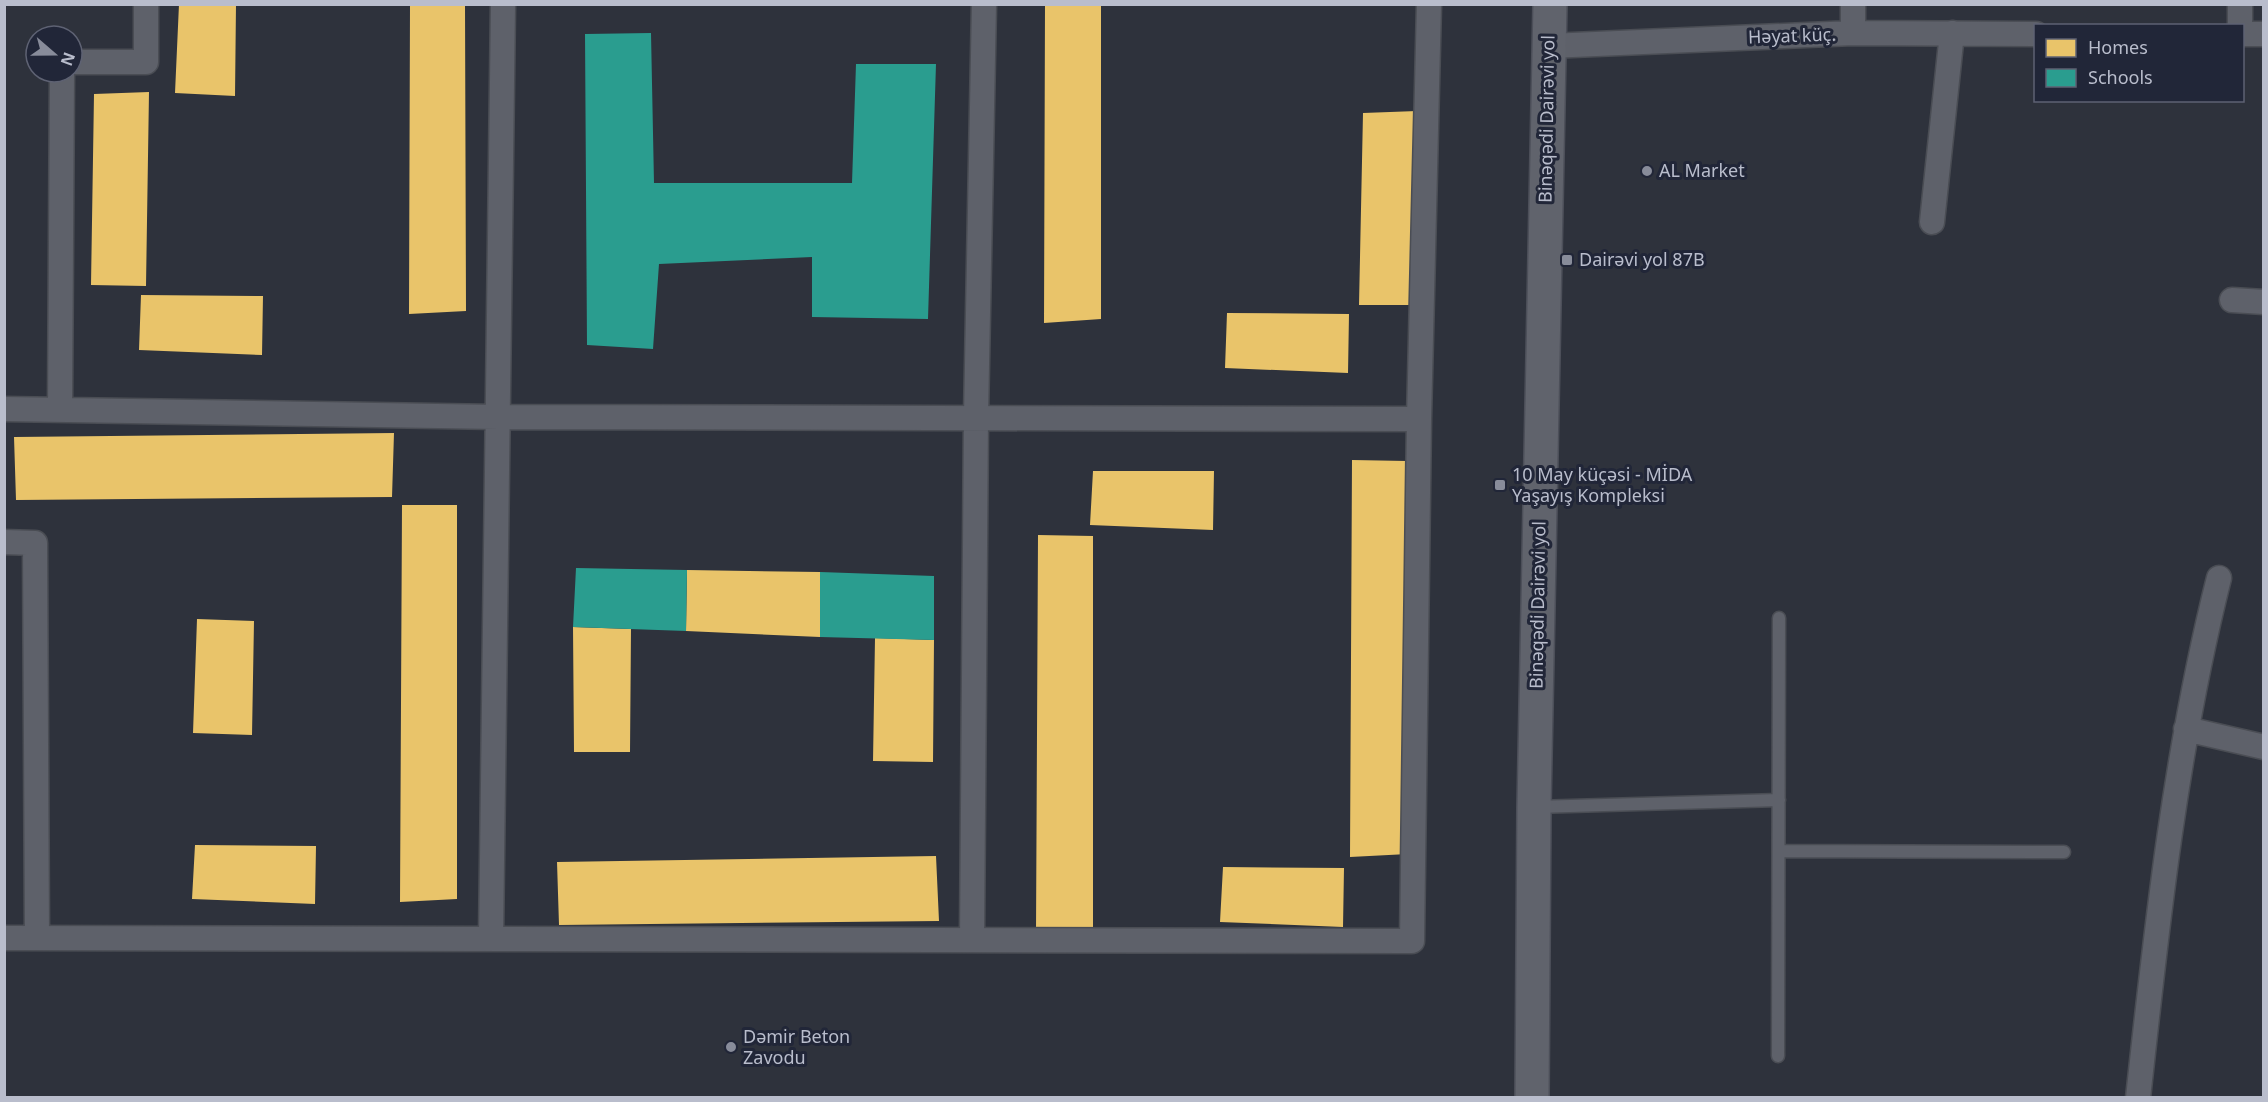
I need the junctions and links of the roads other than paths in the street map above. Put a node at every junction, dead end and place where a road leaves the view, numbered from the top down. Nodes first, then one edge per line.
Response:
1 (147, 4) edge
2 (503, 4) edge
3 (984, 4) edge
4 (1429, 4) edge
5 (1550, 4) edge
6 (1853, 4) edge
7 (2240, 4) edge
8 (2240, 24) edge
9 (1853, 33) junction
10 (1952, 33) junction
11 (2034, 34) edge
12 (2244, 34) edge
13 (2264, 34) edge
14 (1549, 46) junction
15 (84, 62) edge
16 (62, 84) edge
17 (1932, 222) dead end
18 (2232, 300) dead end
19 (2264, 302) edge
20 (4, 409) edge
21 (60, 411) junction
22 (976, 416) junction
23 (498, 417) junction
24 (1419, 419) junction
25 (4, 542) edge
26 (2220, 578) dead end
27 (1779, 618) dead end
28 (2186, 729) junction
29 (2264, 747) edge
30 (1779, 800) junction
31 (1534, 807) junction
32 (1779, 851) junction
33 (2064, 852) dead end
34 (4, 938) edge
35 (37, 938) junction
36 (491, 938) junction
37 (972, 939) junction
38 (1778, 1056) dead end
39 (1532, 1098) edge
40 (2138, 1098) edge

1 - 15 street
2 - 23 street
3 - 22 street
4 - 24 street
5 - 14 main road, Binəqədi Dairəvi yol
6 - 9 street
7 - 8 street
9 - 10 street, Həyat küç.
9 - 14 street, Həyat küç.
10 - 11 street, Həyat küç.
10 - 17 street
12 - 13 street
14 - 31 main road, Binəqədi Dairəvi yol
16 - 21 street
18 - 19 street
20 - 21 street
21 - 23 street
22 - 23 street
22 - 24 street
22 - 37 street
23 - 36 street
24 - 37 street
25 - 35 street
26 - 28 street
27 - 30 lane
28 - 29 street
28 - 40 street
30 - 31 lane
30 - 32 lane
31 - 39 main road, Binəqədi Dairəvi yol
32 - 33 lane
32 - 38 lane
34 - 35 street
35 - 36 street
36 - 37 street

